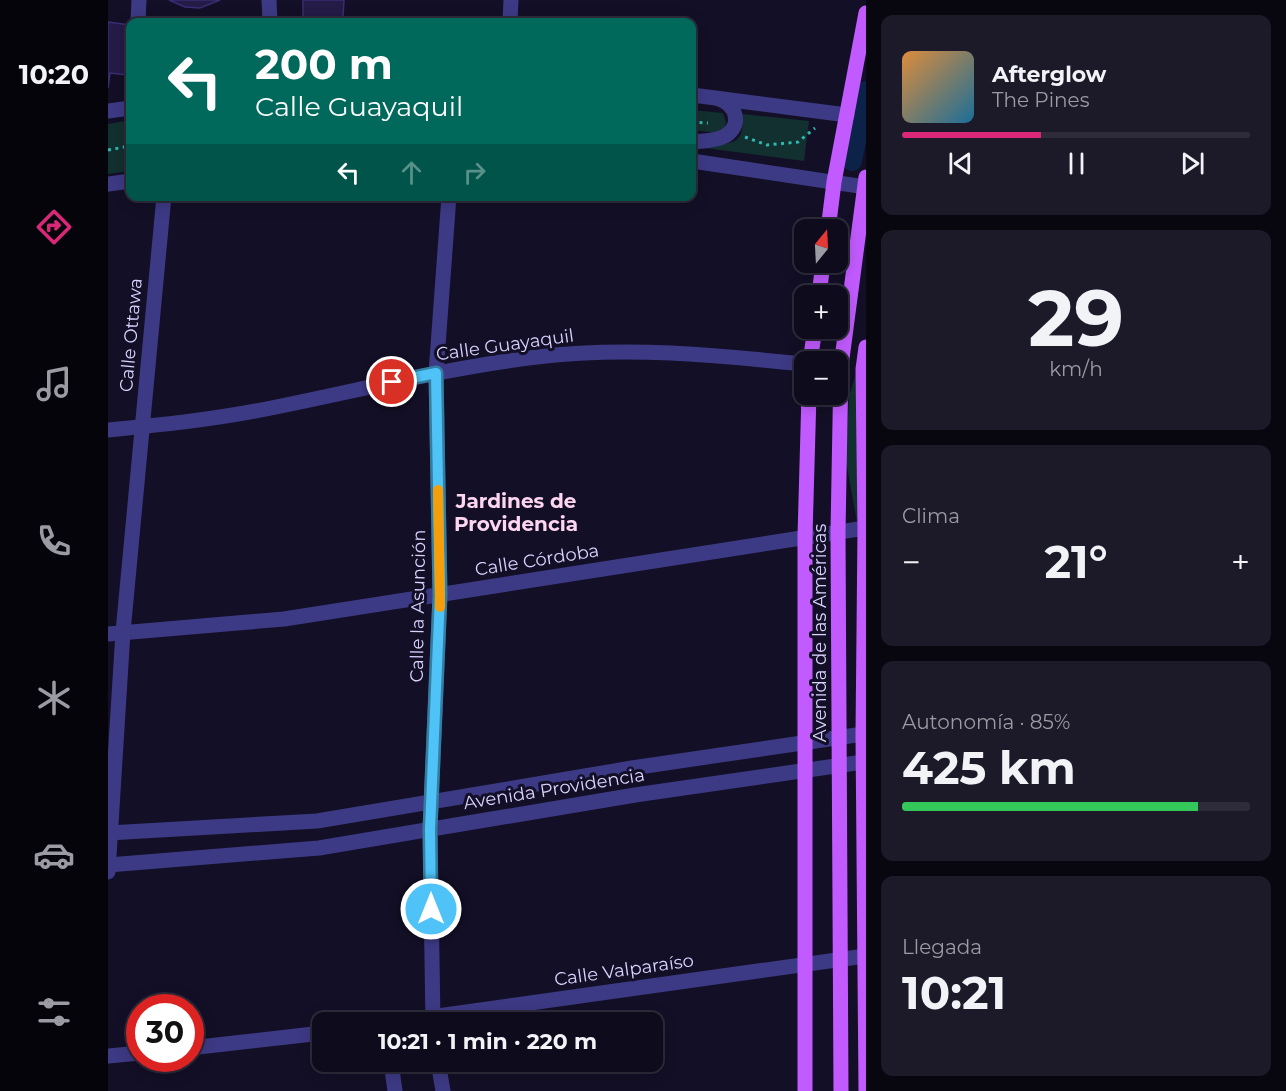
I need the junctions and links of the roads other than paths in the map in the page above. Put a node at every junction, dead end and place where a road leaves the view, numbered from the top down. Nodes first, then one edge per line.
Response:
1 (139, 0) edge
2 (269, 0) edge
3 (511, 0) edge
4 (866, 13) edge
5 (138, 18) edge
6 (270, 18) edge
7 (510, 18) edge
8 (696, 95) edge
9 (713, 97) junction
10 (126, 109) edge
11 (108, 111) edge
12 (847, 115) junction
13 (696, 141) edge
14 (696, 162) edge
15 (126, 182) edge
16 (834, 182) junction
17 (108, 184) edge
18 (865, 184) edge
19 (164, 201) edge
20 (449, 201) edge
21 (829, 219) edge
22 (866, 346) edge
23 (841, 351) edge
24 (794, 363) edge
25 (848, 367) edge
26 (863, 369) junction
27 (436, 373) junction
28 (809, 405) edge
29 (839, 405) edge
30 (142, 427) junction
31 (108, 430) edge
32 (865, 528) edge
33 (838, 532) junction
34 (805, 536) junction
35 (440, 595) junction
36 (116, 633) edge
37 (863, 734) junction
38 (840, 736) junction
39 (805, 741) junction
40 (863, 762) junction
41 (840, 765) junction
42 (805, 770) junction
43 (432, 800) junction
44 (430, 829) junction
45 (109, 833) edge
46 (108, 865) edge
47 (108, 872) edge
48 (865, 956) edge
49 (841, 959) junction
50 (805, 963) junction
51 (432, 1012) edge
52 (484, 1012) edge
53 (312, 1034) edge
54 (204, 1046) edge
55 (126, 1054) edge
56 (108, 1056) edge
57 (392, 1072) edge
58 (440, 1072) edge
59 (395, 1091) edge
60 (443, 1091) edge
61 (805, 1091) edge
62 (841, 1091) edge
63 (866, 1091) edge

1 - 5 street
2 - 6 street
3 - 7 street
4 - 12 main road
8 - 9 street
9 - 12 street
9 - 13 street
10 - 11 street
12 - 16 main road
14 - 16 street
15 - 17 street
16 - 18 street
16 - 21 main road
18 - 23 main road, Avenida de las Américas
19 - 30 street, Calle Ottawa
20 - 27 street, Calle la Asunción
22 - 26 main road
24 - 27 street, Calle Guayaquil
25 - 26 street
26 - 32 main road
27 - 30 street, Calle Guayaquil
27 - 35 street, Calle la Asunción
28 - 34 main road, Avenida de las Américas
29 - 33 main road, Avenida de las Américas
30 - 31 street, Calle Guayaquil
30 - 36 street, Calle Ottawa
32 - 33 street, Calle Córdoba
32 - 37 main road
33 - 34 street, Calle Córdoba
33 - 38 main road, Avenida de las Américas
34 - 35 street, Calle Córdoba
34 - 39 main road, Avenida de las Américas
35 - 36 street, Calle Córdoba
35 - 43 street, Calle la Asunción
36 - 45 street, Calle Ottawa
37 - 38 street, Avenida Providencia
37 - 40 main road
38 - 39 street, Avenida Providencia
38 - 41 main road, Avenida de las Américas
39 - 42 main road, Avenida de las Américas
39 - 43 street, Avenida Providencia
40 - 41 street, Avenida Providencia
40 - 48 main road
41 - 42 street, Avenida Providencia
41 - 49 main road, Avenida de las Américas
42 - 44 street, Avenida Providencia
42 - 50 main road, Avenida de las Américas
43 - 44 street, Calle la Asunción
43 - 45 street, Avenida Providencia
44 - 46 street, Avenida Providencia
44 - 51 street, Calle la Asunción
45 - 46 street, Calle Ottawa
46 - 47 street, Calle Ottawa
48 - 49 street, Calle Valparaíso
48 - 63 main road
49 - 50 street, Calle Valparaíso
49 - 62 main road, Avenida de las Américas
50 - 52 street, Calle Valparaíso
50 - 61 main road, Avenida de las Américas
53 - 54 street
55 - 56 street
57 - 59 street
58 - 60 street

